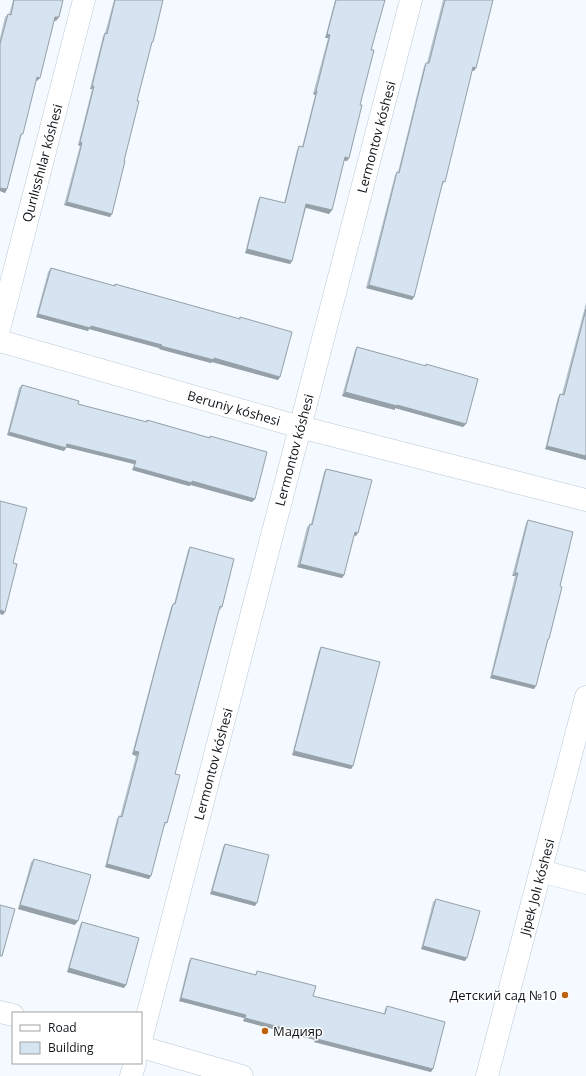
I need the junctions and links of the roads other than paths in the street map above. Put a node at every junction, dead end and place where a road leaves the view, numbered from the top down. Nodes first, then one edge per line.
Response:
1 (84, 0) edge
2 (411, 0) edge
3 (0, 326) edge
4 (0, 341) edge
5 (300, 427) junction
6 (586, 500) edge
7 (586, 697) edge
8 (541, 871) junction
9 (586, 883) edge
10 (0, 1012) edge
11 (12, 1015) edge
12 (142, 1036) edge
13 (142, 1047) edge
14 (135, 1064) edge
15 (131, 1076) edge
16 (242, 1076) edge
17 (487, 1076) edge

1 - 3 street, Qurılısshılar kóshesi
2 - 5 street, Lermontov kóshesi
4 - 5 street, Beruniy kóshesi
5 - 6 street, Beruniy kóshesi
5 - 12 street, Lermontov kóshesi
7 - 8 street, Jipek Jolı kóshesi
8 - 9 street
8 - 17 street, Jipek Jolı kóshesi
10 - 11 street
13 - 16 street
14 - 15 street

